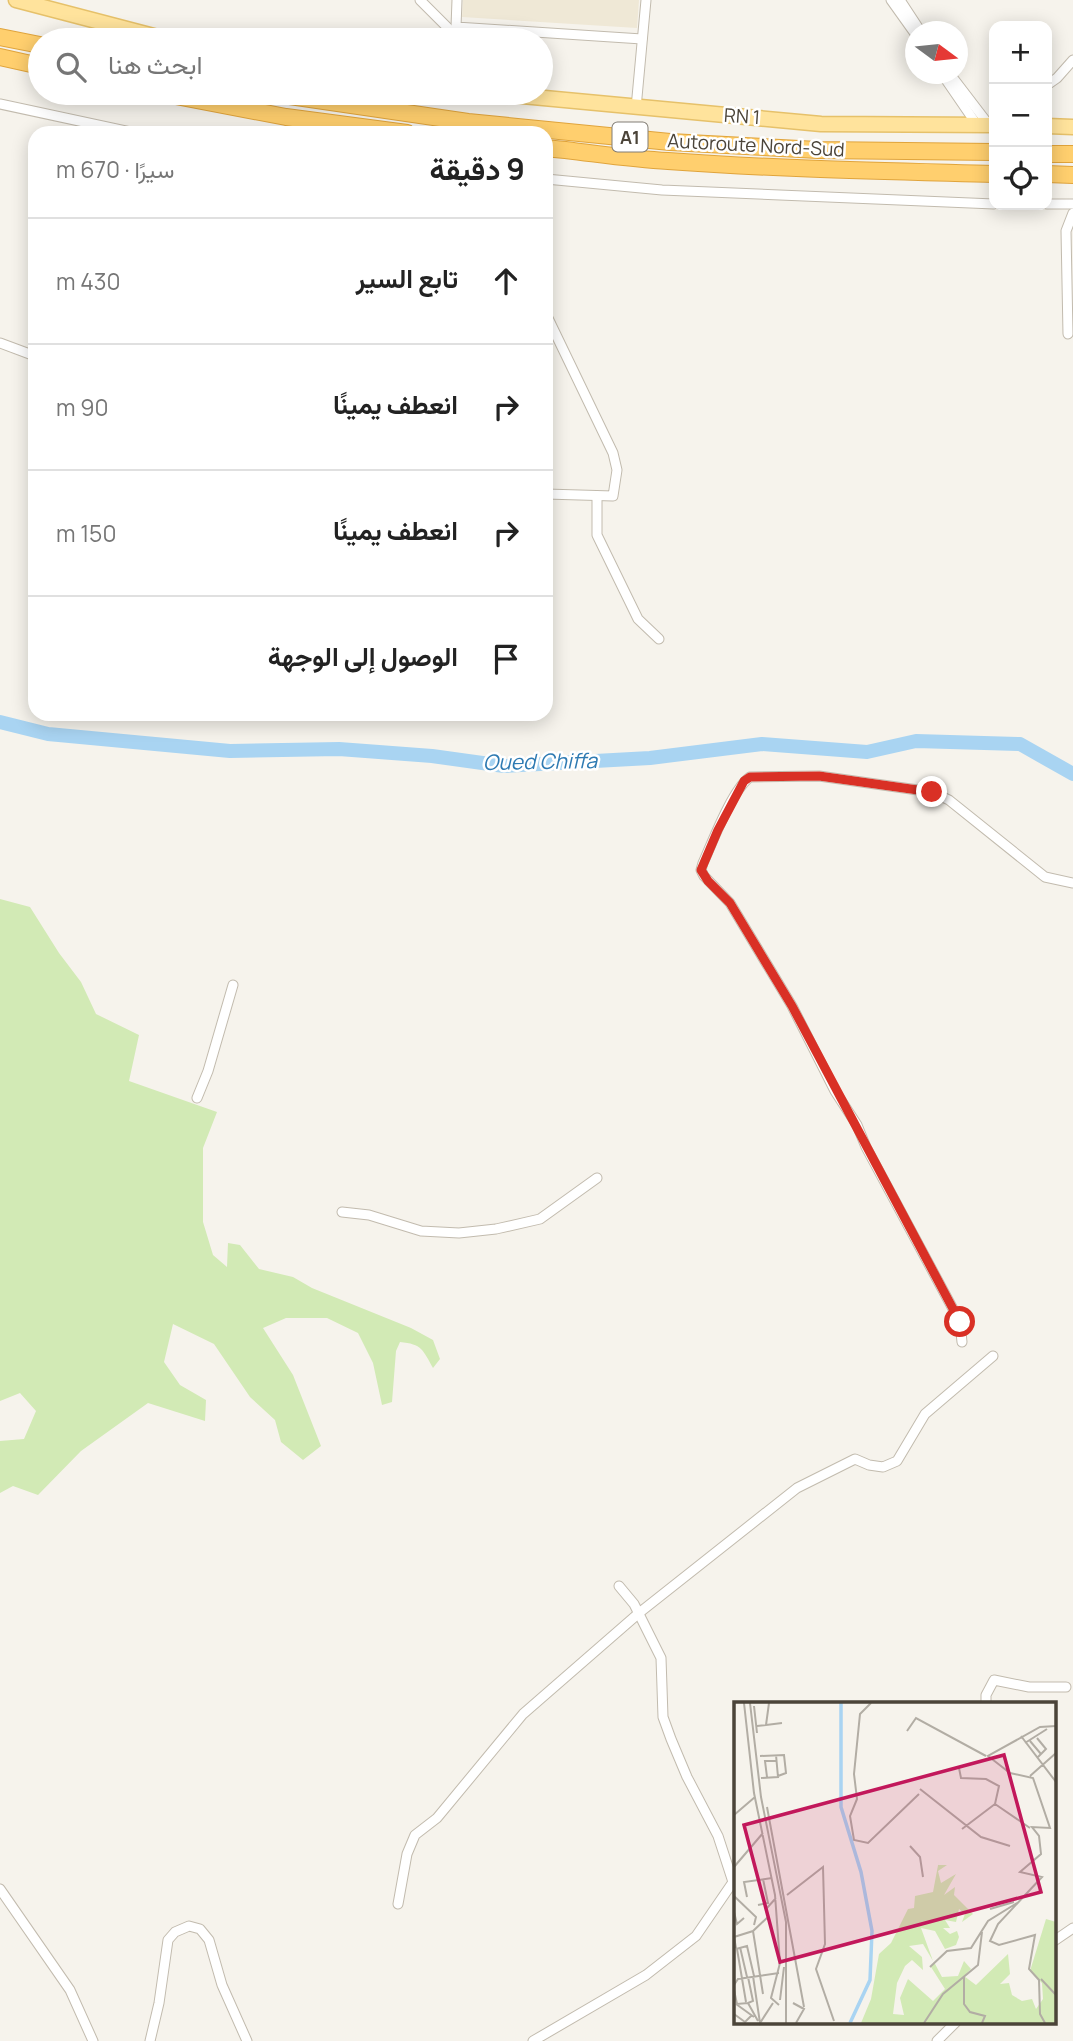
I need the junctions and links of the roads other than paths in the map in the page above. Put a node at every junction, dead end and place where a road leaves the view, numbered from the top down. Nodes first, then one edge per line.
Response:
1 (16, 0) edge
2 (420, 0) edge
3 (457, 0) edge
4 (646, 0) edge
5 (891, 0) edge
6 (900, 0) edge
7 (905, 21) edge
8 (914, 21) edge
9 (123, 28) edge
10 (448, 28) edge
11 (472, 28) edge
12 (0, 31) edge
13 (553, 33) edge
14 (0, 37) edge
15 (642, 39) junction
16 (28, 42) edge
17 (28, 43) edge
18 (0, 57) edge
19 (1073, 60) edge
20 (0, 64) edge
21 (28, 64) edge
22 (28, 65) edge
23 (951, 84) edge
24 (958, 84) edge
25 (1048, 84) edge
26 (553, 99) edge
27 (0, 104) edge
28 (223, 105) edge
29 (354, 105) edge
30 (636, 108) junction
31 (989, 125) edge
32 (102, 126) edge
33 (355, 126) edge
34 (516, 126) edge
35 (1052, 126) edge
36 (1073, 127) edge
37 (553, 130) edge
38 (553, 149) edge
39 (989, 152) edge
40 (1052, 154) edge
41 (1073, 155) edge
42 (989, 174) edge
43 (1052, 174) edge
44 (1073, 175) edge
45 (553, 180) edge
46 (989, 204) edge
47 (1052, 204) edge
48 (1073, 204) edge
49 (1073, 214) edge
50 (553, 329) edge
51 (1068, 334) dead end
52 (0, 343) edge
53 (28, 353) edge
54 (553, 494) edge
55 (597, 496) junction
56 (659, 639) dead end
57 (1073, 883) edge
58 (233, 985) dead end
59 (197, 1098) dead end
60 (597, 1178) dead end
61 (342, 1212) dead end
62 (962, 1342) dead end
63 (993, 1356) dead end
64 (619, 1586) dead end
65 (639, 1612) junction
66 (1066, 1687) dead end
67 (986, 1702) edge
68 (734, 1882) edge
69 (0, 1889) edge
70 (398, 1904) dead end
71 (1073, 1928) edge
72 (1056, 1940) edge
73 (954, 2024) edge
74 (93, 2041) edge
75 (150, 2041) edge
76 (247, 2041) edge
77 (533, 2041) edge
78 (937, 2041) edge

1 - 9 main road
2 - 10 street
3 - 11 street
4 - 15 street
5 - 7 street
6 - 8 street
12 - 16 highway
13 - 15 street
14 - 17 highway
15 - 30 street
18 - 21 highway
19 - 25 street
20 - 22 highway
23 - 31 street
24 - 31 street
26 - 30 main road, RN 1
27 - 32 street
28 - 33 highway
29 - 34 highway, Autoroute Nord-Sud / A1
30 - 31 main road, RN 1
35 - 36 main road
37 - 39 highway, Autoroute Nord-Sud / A1
38 - 42 highway, Autoroute Nord-Sud / A1
40 - 41 highway
43 - 44 highway
45 - 46 street
47 - 48 street
49 - 51 street
50 - 55 street
52 - 53 street
54 - 55 street
55 - 56 street
57 - 62 street
58 - 59 street
60 - 61 street
63 - 65 street
64 - 65 street
65 - 68 street
65 - 70 street
66 - 67 street
68 - 77 street
69 - 74 street
71 - 72 street
73 - 78 street
75 - 76 street

